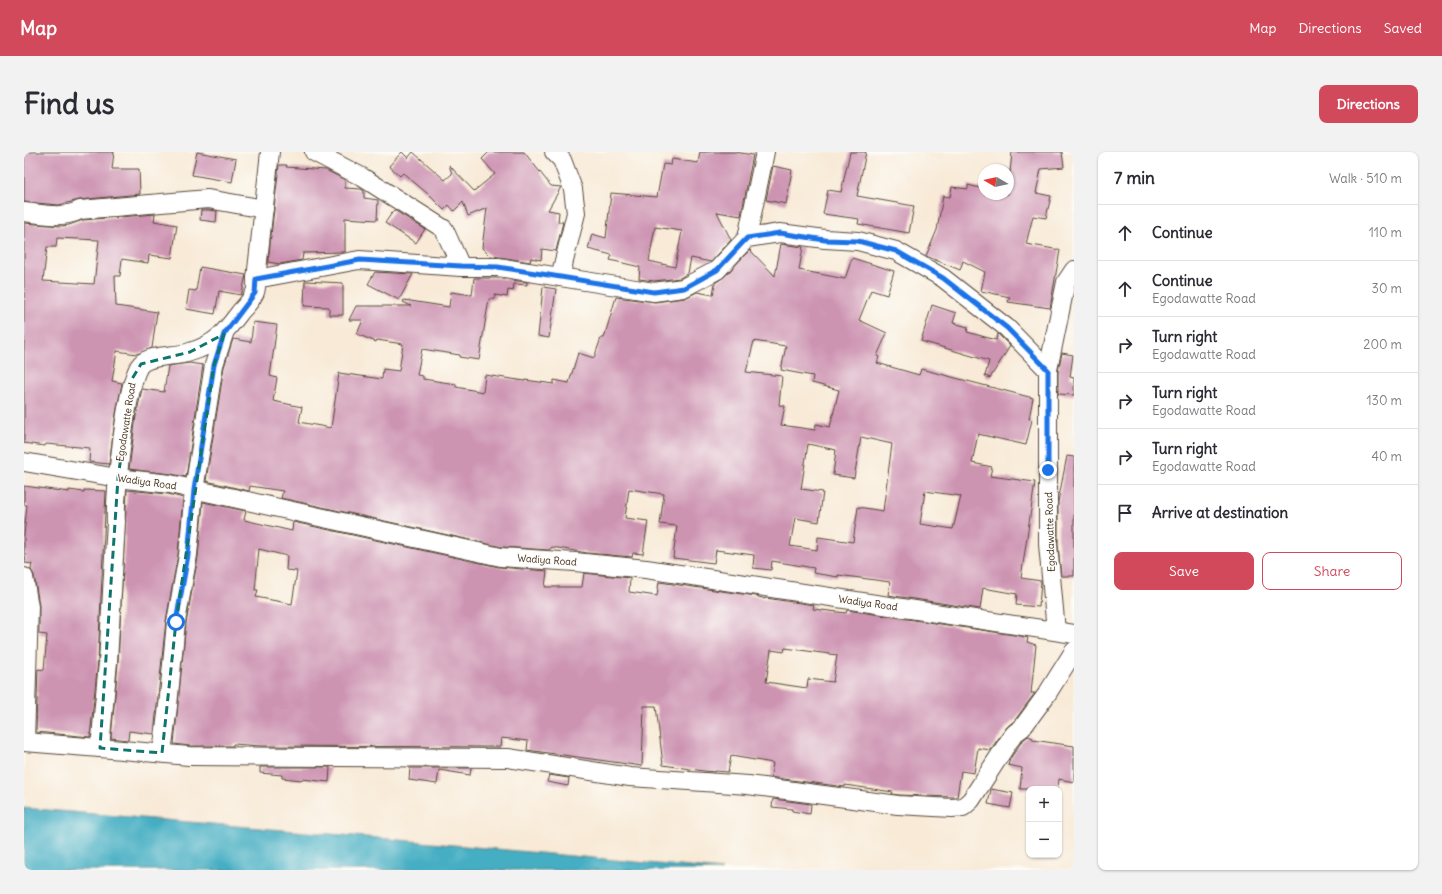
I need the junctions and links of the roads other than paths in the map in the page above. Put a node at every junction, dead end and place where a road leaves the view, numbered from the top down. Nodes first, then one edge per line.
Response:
1 (270, 152) edge
2 (314, 152) edge
3 (554, 152) edge
4 (765, 152) edge
5 (264, 209) junction
6 (24, 212) edge
7 (747, 238) junction
8 (461, 266) junction
9 (1074, 270) edge
10 (560, 277) junction
11 (256, 279) junction
12 (224, 334) junction
13 (1048, 370) junction
14 (24, 462) edge
15 (118, 478) junction
16 (194, 490) junction
17 (24, 577) edge
18 (1056, 631) junction
19 (1074, 634) edge
20 (1074, 651) edge
21 (24, 742) edge
22 (100, 748) junction
23 (162, 753) junction

1 - 5 street, Egodawatte Road
2 - 8 street
3 - 10 street
4 - 7 street
5 - 6 street
5 - 11 street, Egodawatte Road
7 - 10 street
7 - 13 street
8 - 10 street
8 - 11 street
9 - 13 street, Egodawatte Road
11 - 12 street, Egodawatte Road
12 - 15 street, Egodawatte Road
12 - 16 street
13 - 18 street, Egodawatte Road
14 - 15 street, Wadiya Road
15 - 16 street, Wadiya Road
15 - 22 street, Egodawatte Road
16 - 18 street, Wadiya Road
16 - 23 street
17 - 21 street
18 - 19 street, Wadiya Road
20 - 23 street
21 - 22 street
22 - 23 street

